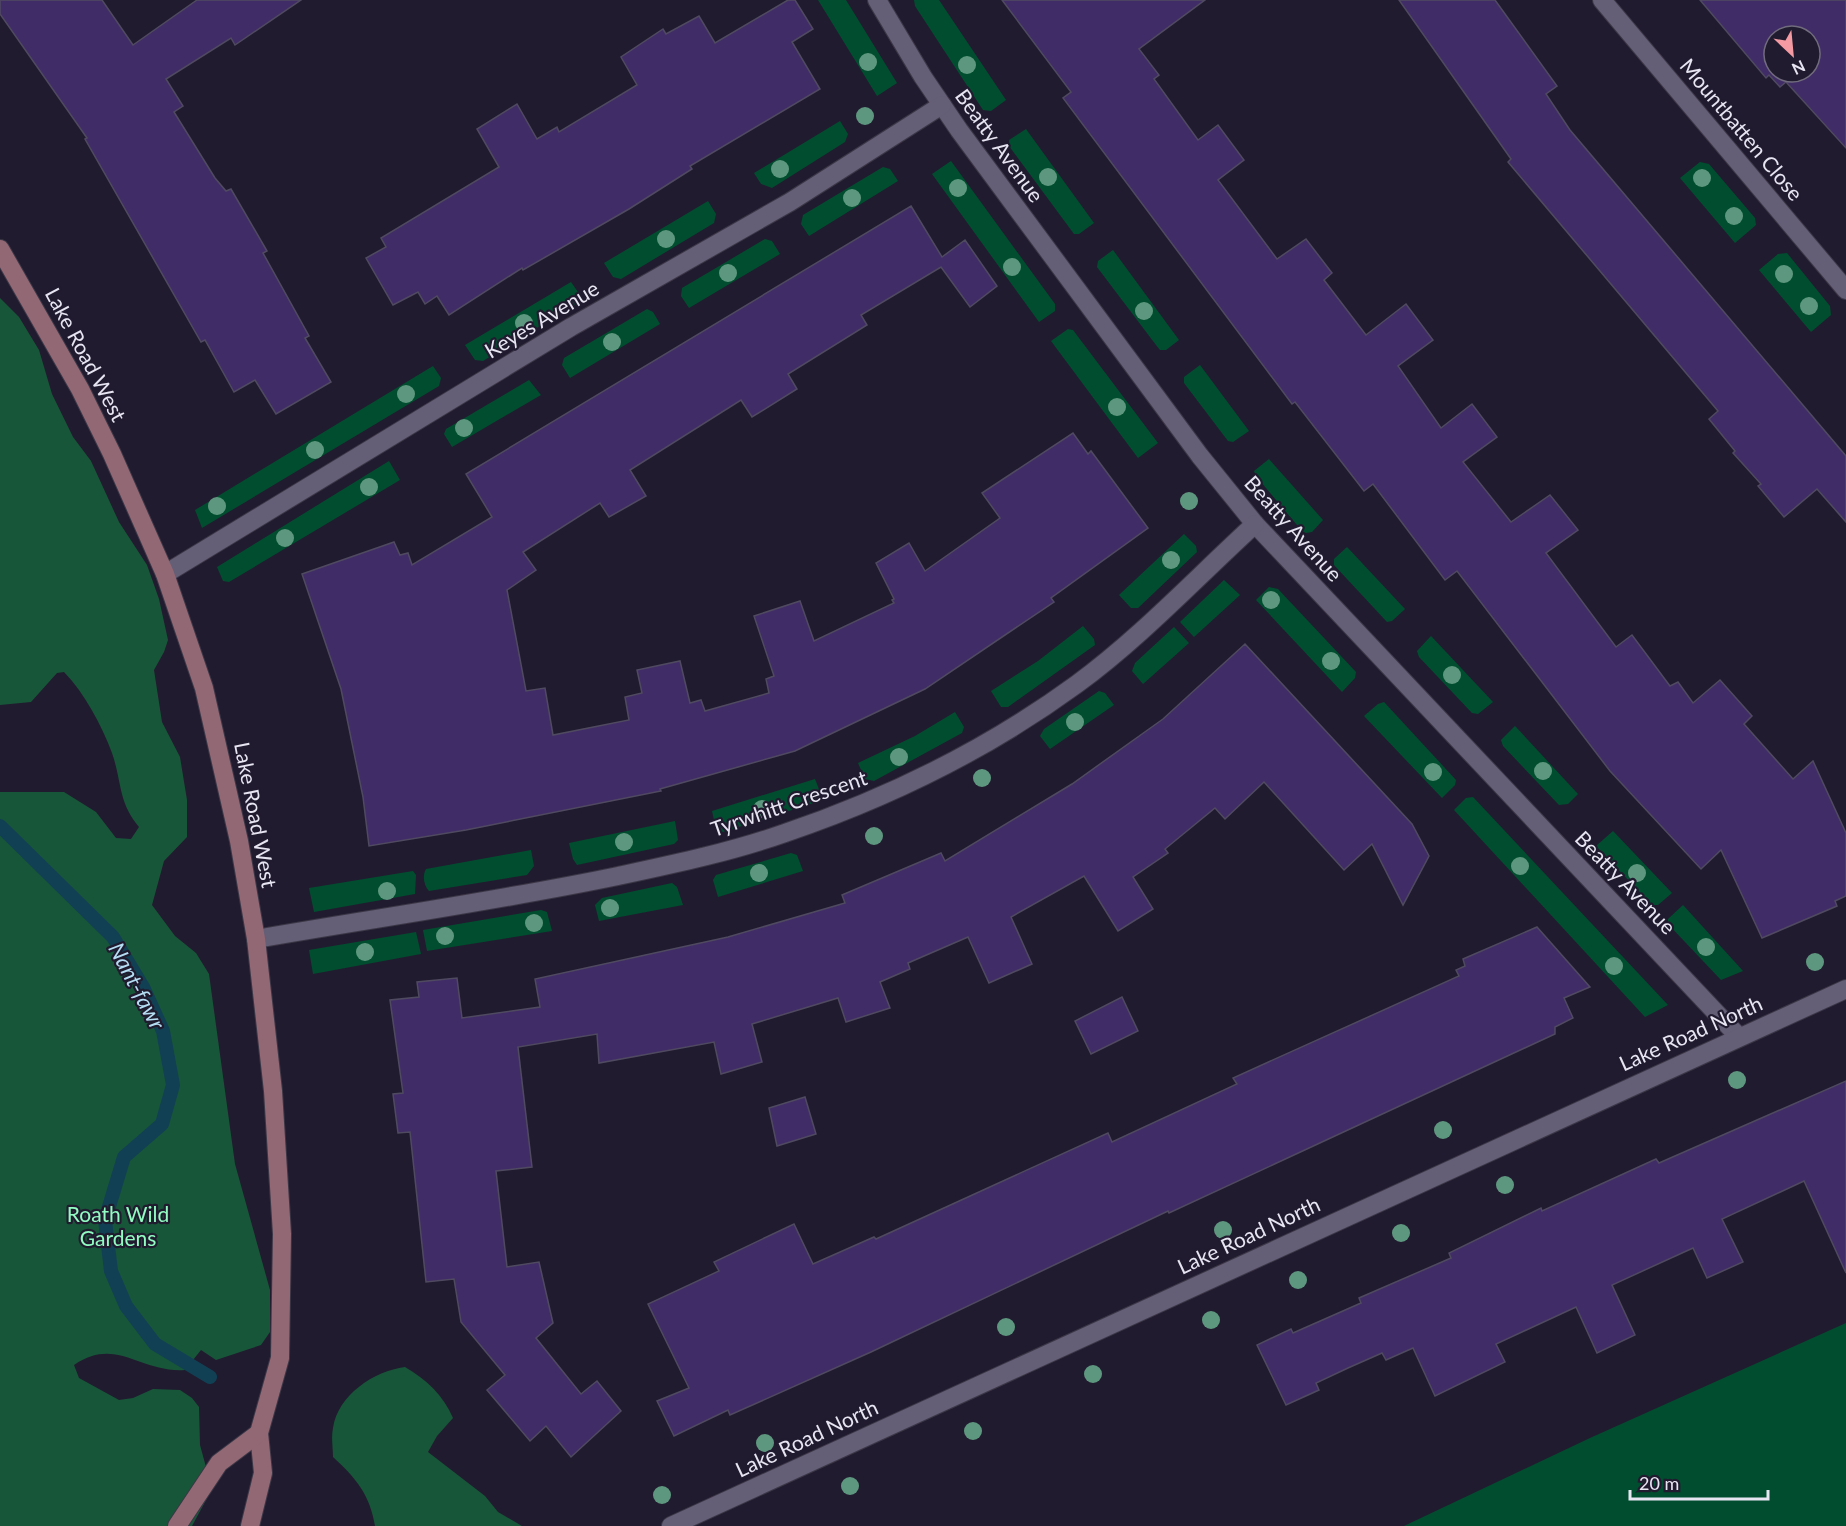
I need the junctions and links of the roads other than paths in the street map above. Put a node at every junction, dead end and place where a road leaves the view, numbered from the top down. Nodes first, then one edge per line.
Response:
1 (877, 0) edge
2 (1602, 0) edge
3 (942, 105) junction
4 (0, 249) edge
5 (1846, 290) edge
6 (1255, 524) junction
7 (165, 574) junction
8 (255, 939) junction
9 (1846, 989) edge
10 (1739, 1037) junction
11 (259, 1433) junction
12 (177, 1526) edge
13 (250, 1526) edge
14 (671, 1526) edge

1 - 3 street, Beatty Avenue
2 - 5 street, Mountbatten Close
3 - 6 street, Beatty Avenue
3 - 7 street, Keyes Avenue
4 - 7 street, Lake Road West
6 - 8 street, Tyrwhitt Crescent
6 - 10 street, Beatty Avenue
7 - 8 street, Lake Road West
8 - 11 street, Lake Road West
9 - 10 street, Lake Road North
10 - 14 street, Lake Road North
11 - 12 street
11 - 13 street, Lake Road West

